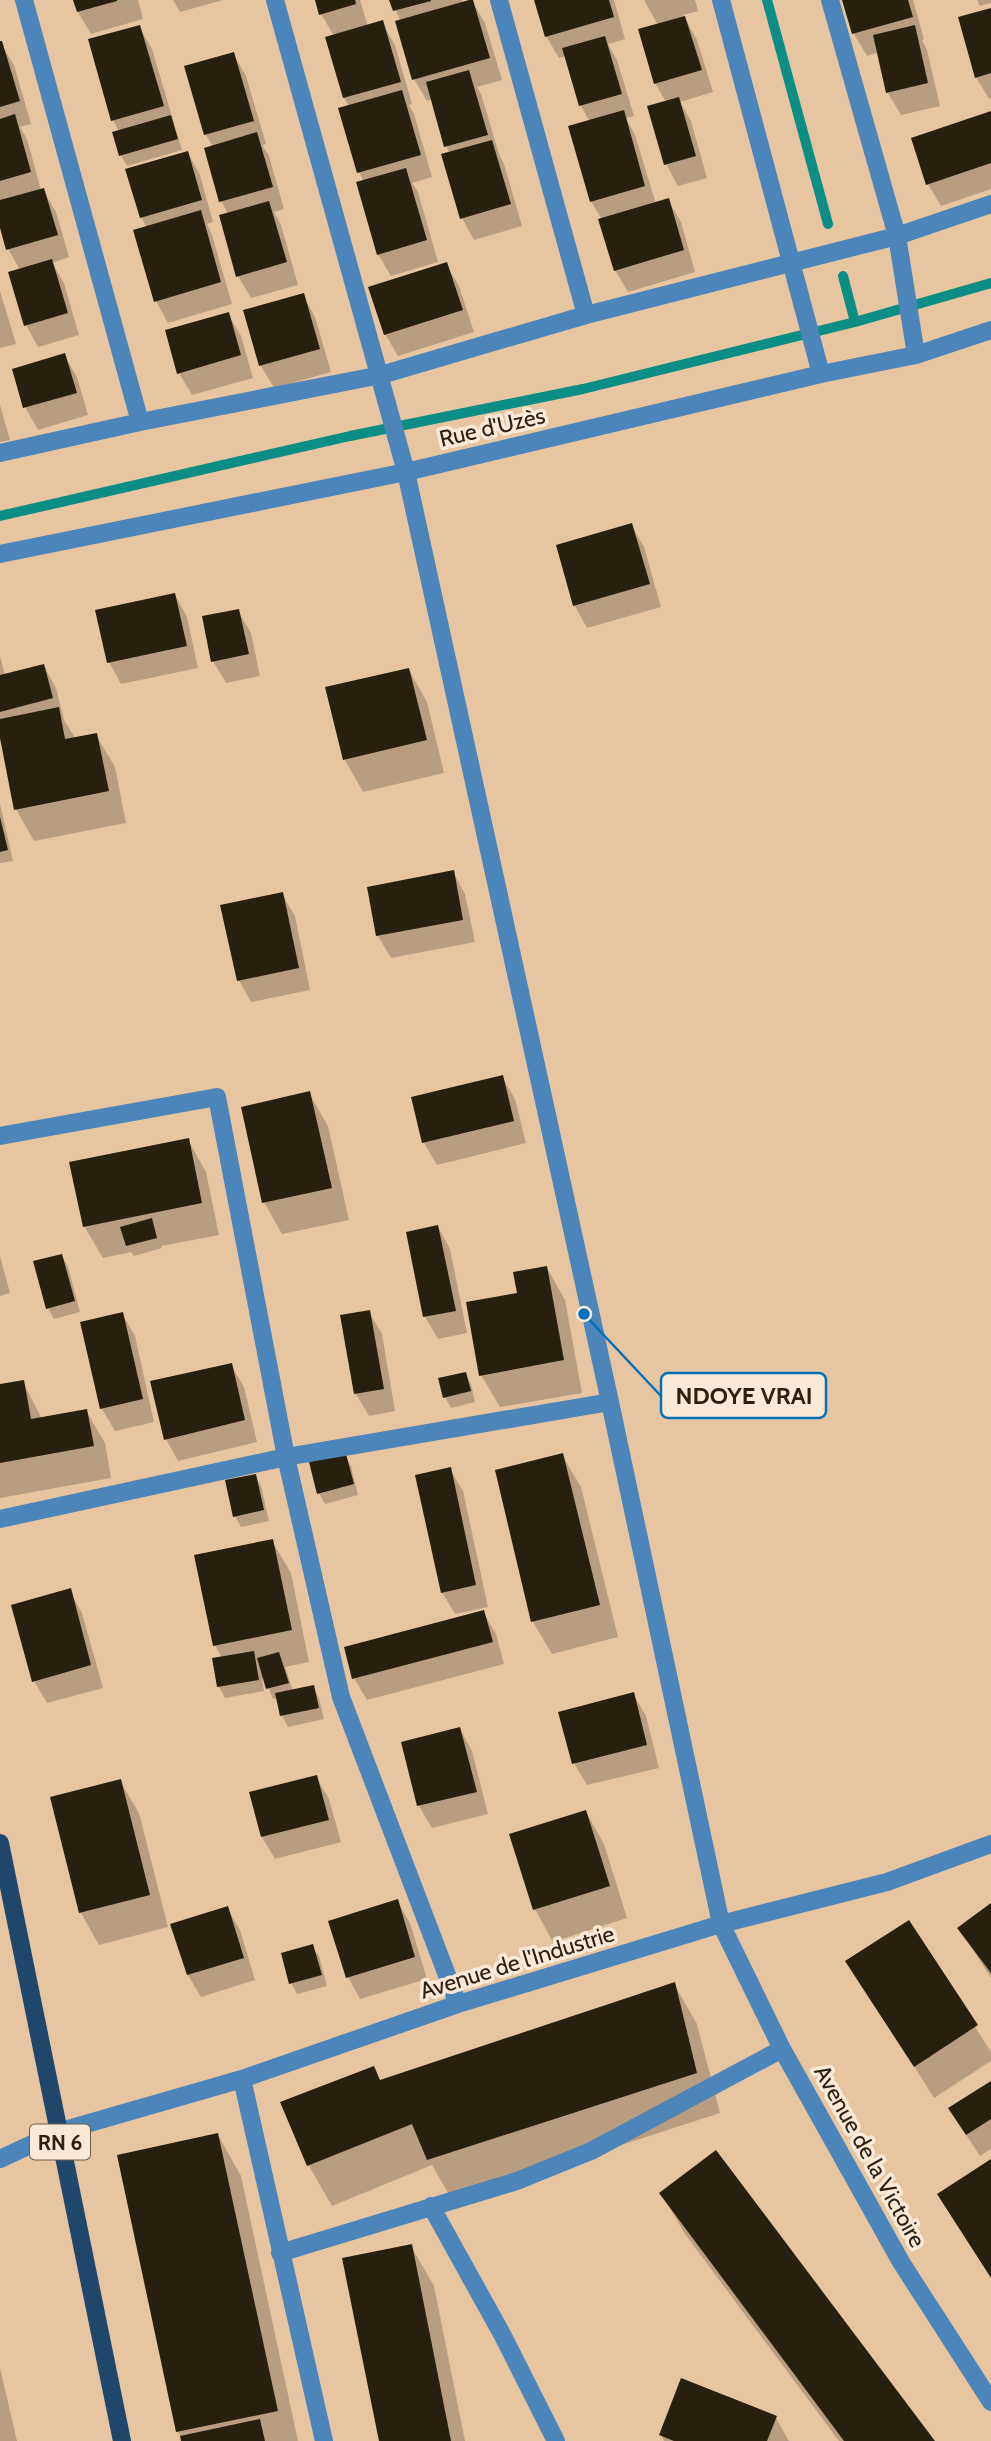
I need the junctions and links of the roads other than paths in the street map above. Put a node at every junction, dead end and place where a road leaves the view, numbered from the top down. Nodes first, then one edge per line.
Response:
1 (24, 0) edge
2 (275, 0) edge
3 (499, 0) edge
4 (721, 0) edge
5 (830, 0) edge
6 (991, 204) edge
7 (897, 236) junction
8 (792, 264) junction
9 (586, 315) junction
10 (991, 330) edge
11 (916, 355) junction
12 (821, 373) junction
13 (381, 375) junction
14 (140, 422) junction
15 (0, 453) edge
16 (406, 472) junction
17 (0, 554) edge
18 (0, 1136) edge
19 (610, 1402) junction
20 (286, 1457) junction
21 (0, 1519) edge
22 (0, 1843) edge
23 (991, 1844) edge
24 (721, 1924) junction
25 (458, 2004) junction
26 (782, 2049) junction
27 (242, 2079) junction
28 (58, 2132) junction
29 (0, 2159) edge
30 (431, 2206) junction
31 (280, 2253) junction
32 (991, 2402) edge
33 (122, 2441) edge
34 (324, 2441) edge
35 (556, 2441) edge

1 - 14 street
2 - 13 street, Avenue de la Victoire
3 - 9 street
4 - 8 street
5 - 7 street
6 - 7 street
7 - 8 street
7 - 11 street
8 - 9 street
8 - 12 street
9 - 13 street
10 - 11 street, Rue d'Uzès
11 - 12 street, Rue d'Uzès
12 - 16 street, Rue d'Uzès
13 - 14 street
13 - 16 street, Avenue de la Victoire
14 - 15 street
16 - 17 street, Rue d'Uzès
16 - 19 street, Avenue de la Victoire
18 - 20 street
19 - 20 street
19 - 24 street, Avenue de la Victoire
20 - 21 street
20 - 25 street
22 - 28 main road, RN 6
23 - 24 street, Avenue de l'Industrie
24 - 25 street, Avenue de l'Industrie
24 - 26 street, Avenue de la Victoire
25 - 27 street, Avenue de l'Industrie
26 - 30 street
26 - 32 street, Avenue de la Victoire
27 - 28 street, Avenue de l'Industrie
27 - 31 street
28 - 29 street, Avenue de l'Industrie
28 - 33 main road, RN 6
30 - 31 street
30 - 35 street
31 - 34 street

